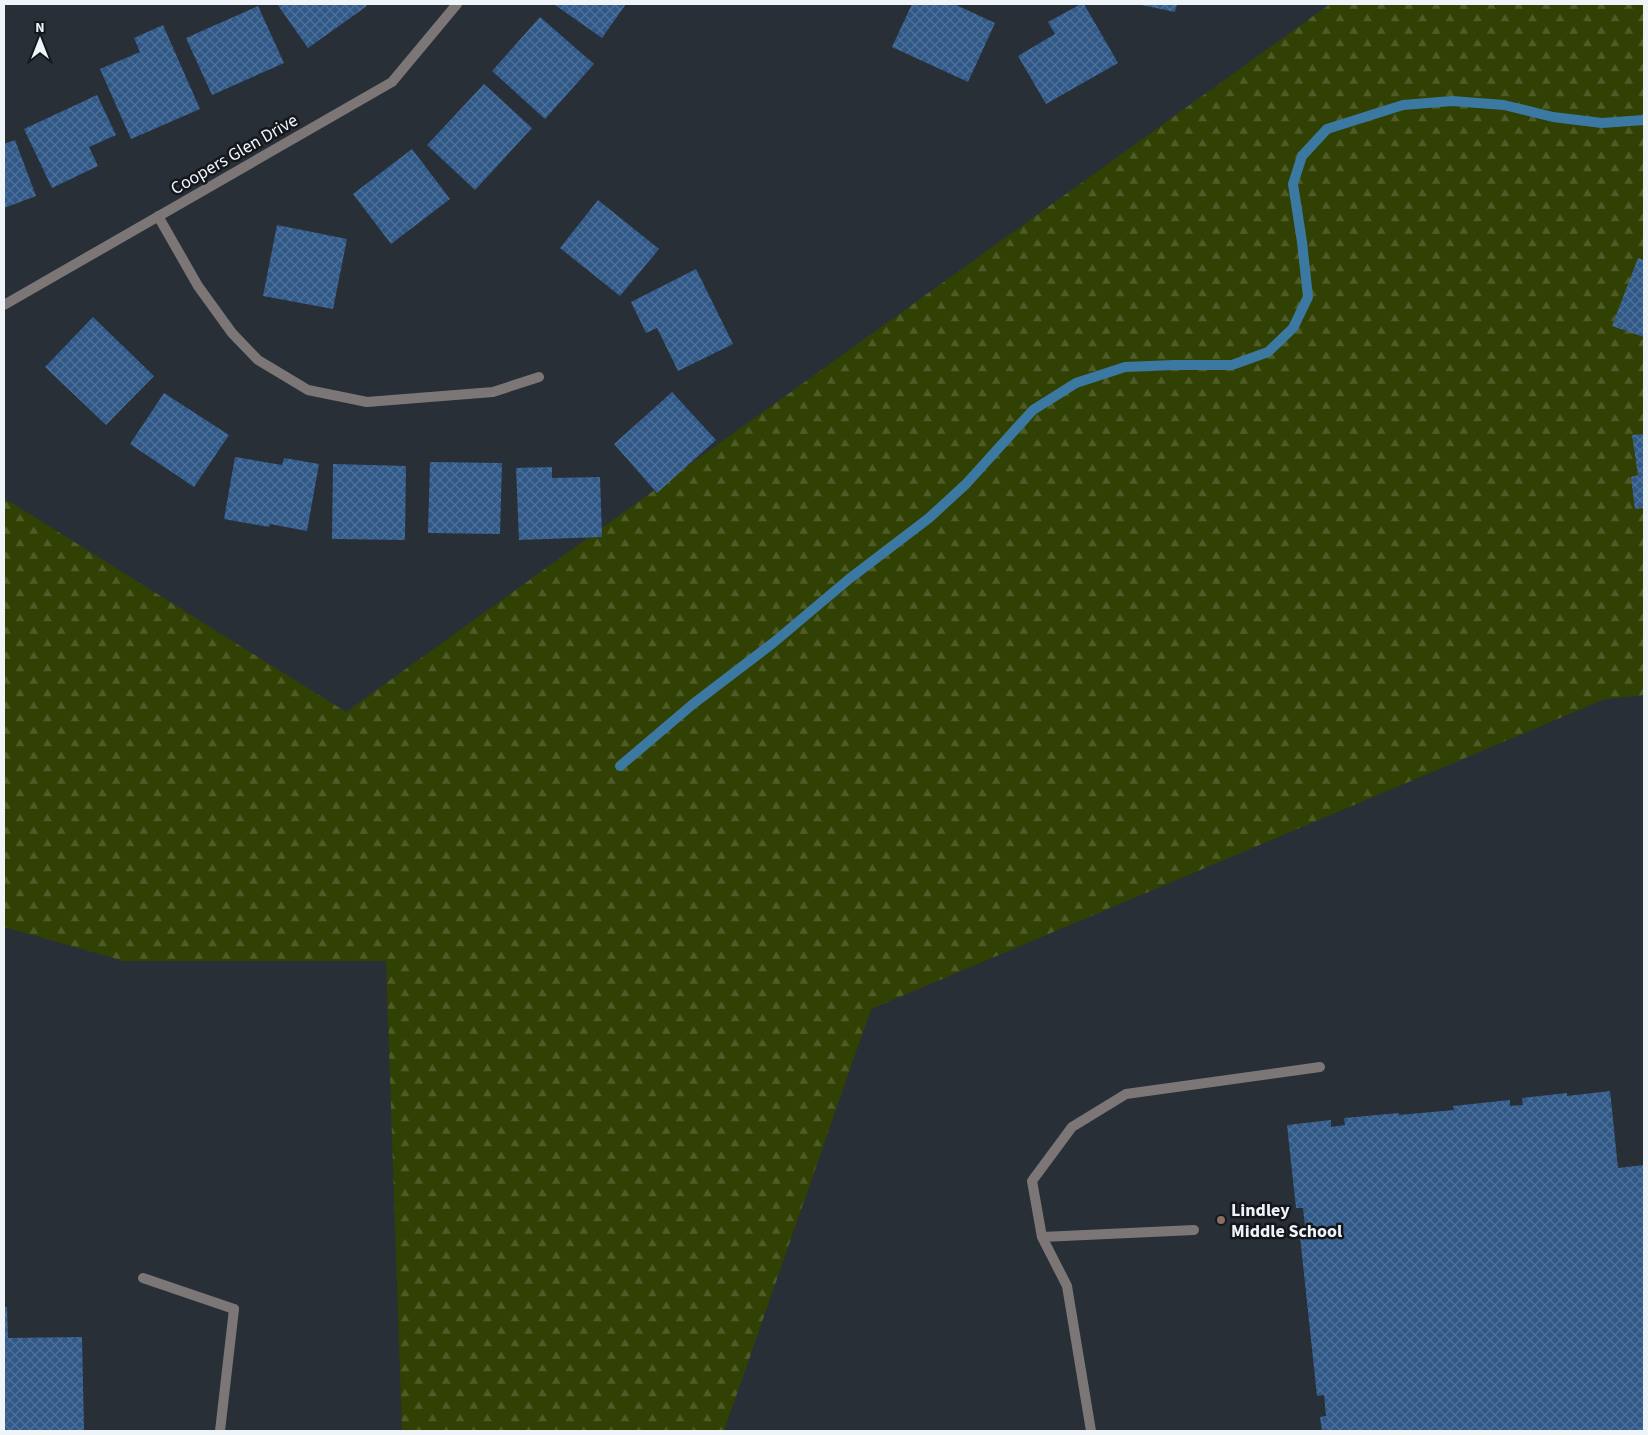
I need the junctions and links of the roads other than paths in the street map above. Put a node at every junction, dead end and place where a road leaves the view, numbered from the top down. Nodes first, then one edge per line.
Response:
1 (457, 4) edge
2 (158, 216) junction
3 (4, 304) edge
4 (539, 377) dead end
5 (1320, 1067) dead end
6 (1194, 1230) dead end
7 (1042, 1237) junction
8 (143, 1278) dead end
9 (220, 1431) edge
10 (1091, 1431) edge

1 - 2 street, Coopers Glen Drive
2 - 3 street, Coopers Glen Drive
2 - 4 street
5 - 7 street
6 - 7 street
7 - 10 street
8 - 9 street

